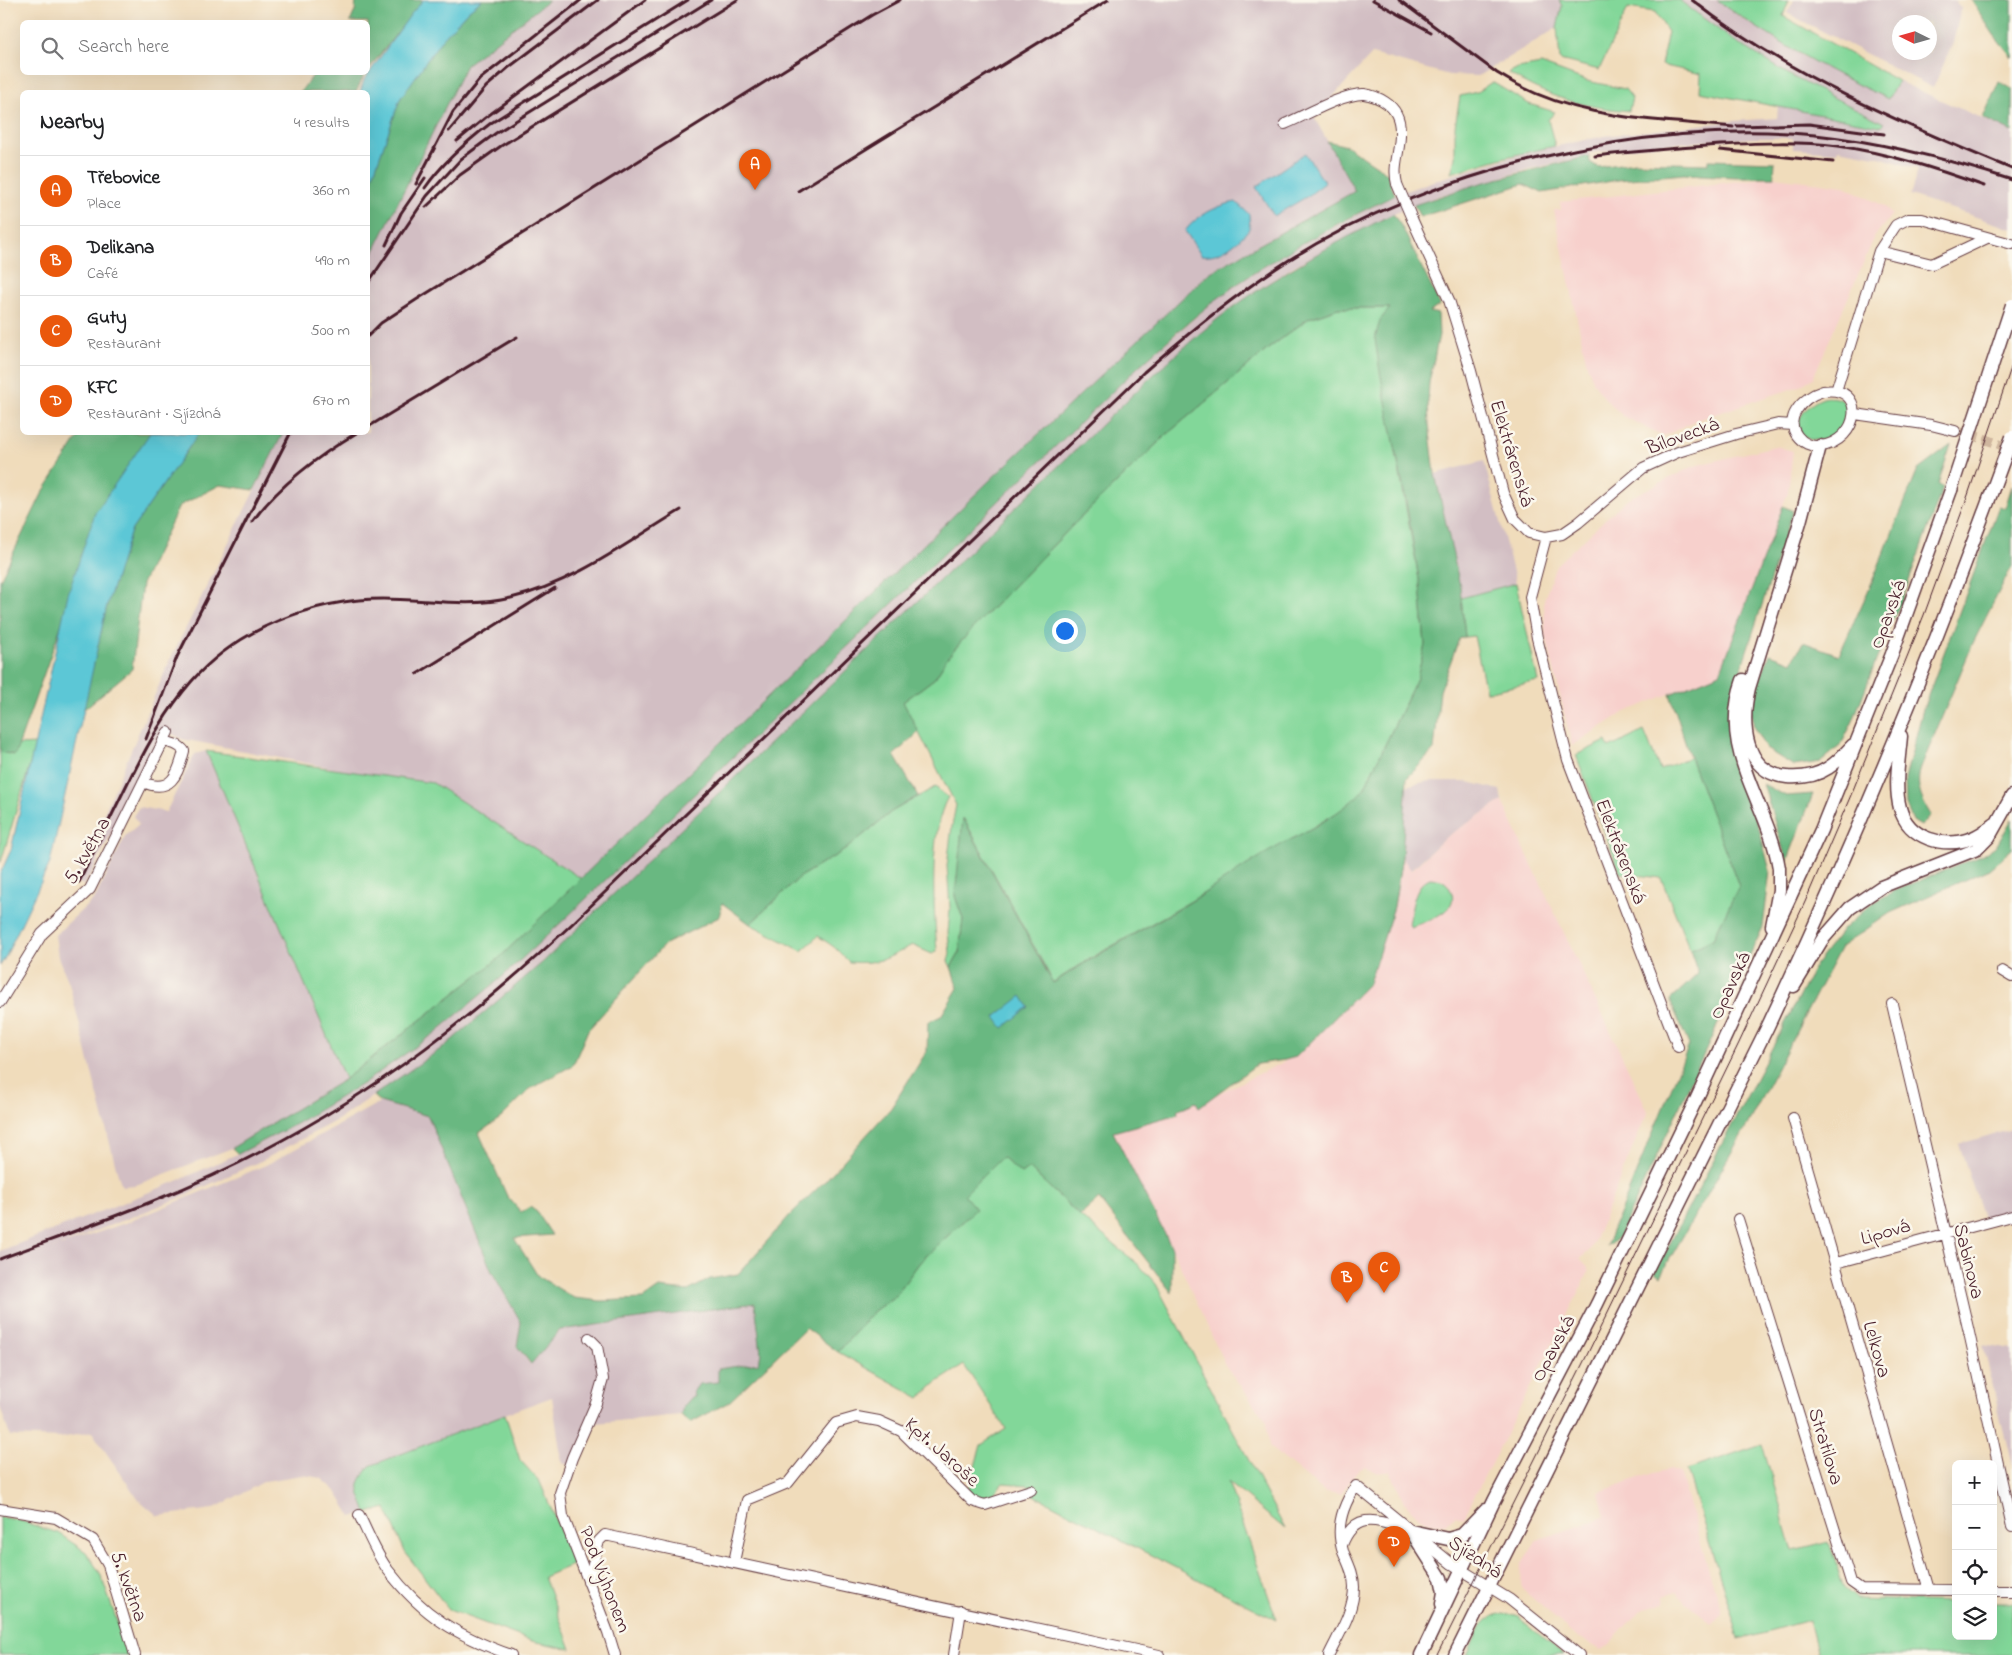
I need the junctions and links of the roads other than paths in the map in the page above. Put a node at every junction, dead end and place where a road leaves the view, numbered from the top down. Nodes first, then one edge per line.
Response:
1 (1285, 124) dead end
2 (1987, 238) junction
3 (2012, 244) edge
4 (1880, 251) junction
5 (2012, 305) edge
6 (1836, 391) junction
7 (1855, 414) junction
8 (1792, 425) junction
9 (1955, 431) tunnel mouth
10 (2012, 437) edge
11 (1820, 446) junction
12 (1546, 537) junction
13 (1766, 630) junction
14 (1902, 725) junction
15 (1859, 739) junction
16 (143, 782) junction
17 (2012, 796) edge
18 (1997, 823) junction
19 (1766, 951) junction
20 (2002, 971) dead end
21 (2012, 977) edge
22 (0, 1002) edge
23 (1892, 1004) dead end
24 (1767, 1028) junction
25 (1678, 1047) dead end
26 (1794, 1118) dead end
27 (2012, 1216) edge
28 (1738, 1219) dead end
29 (1945, 1233) junction
30 (1836, 1263) junction
31 (589, 1338) dead end
32 (1031, 1490) dead end
33 (1494, 1501) junction
34 (0, 1509) edge
35 (359, 1515) dead end
36 (2012, 1527) edge
37 (1411, 1531) junction
38 (1342, 1546) junction
39 (734, 1562) junction
40 (1462, 1568) junction
41 (588, 1582) junction
42 (1490, 1587) junction
43 (1929, 1590) junction
44 (1952, 1590) edge
45 (1997, 1591) edge
46 (2012, 1591) edge
47 (961, 1611) junction
48 (1441, 1614) junction
49 (1578, 1654) edge
50 (136, 1655) edge
51 (511, 1655) edge
52 (615, 1655) edge
53 (954, 1655) edge
54 (1159, 1655) edge
55 (1329, 1655) edge
56 (1421, 1655) edge
57 (1455, 1655) edge

1 - 12 street, Elektrárenská, bridge
2 - 3 street
2 - 4 street
2 - 4 street
4 - 6 street
5 - 15 main road, Opavská, bridge
6 - 7 street
6 - 8 street
7 - 9 street
7 - 11 street
8 - 11 street
8 - 12 street, Bílovecká
10 - 14 main road, bridge
11 - 13 main road
12 - 25 street, Elektrárenská
13 - 15 main road
13 - 19 main road
14 - 18 main road
14 - 24 main road
15 - 19 main road, Opavská
16 - 16 street, 5. května
16 - 22 street, 5. května
17 - 18 main road
18 - 24 main road
19 - 33 main road, Opavská
20 - 21 street
23 - 29 street, Sabinova
24 - 42 main road
26 - 30 street, Lelkova
27 - 29 street, Lipová
28 - 43 street, Stratilova
29 - 30 street, Lipová
29 - 36 street, Sabinova
30 - 43 street, Lelkova
31 - 41 street, Pod Výhonem
32 - 39 street, Kpt. Jaroše
33 - 37 main road
33 - 40 main road, Opavská
34 - 50 street, 5. května
35 - 51 street
37 - 38 street
37 - 38 street, Sjízdná
37 - 40 street, Sjízdná
37 - 48 main road
38 - 55 street
39 - 41 street
39 - 47 street
40 - 42 street, Sjízdná
40 - 48 main road, Opavská
41 - 52 street, Pod Výhonem
42 - 49 street, Sjízdná
42 - 57 main road
43 - 44 street, Stratilova
45 - 46 street
47 - 53 street
47 - 54 street
48 - 56 main road, Opavská

